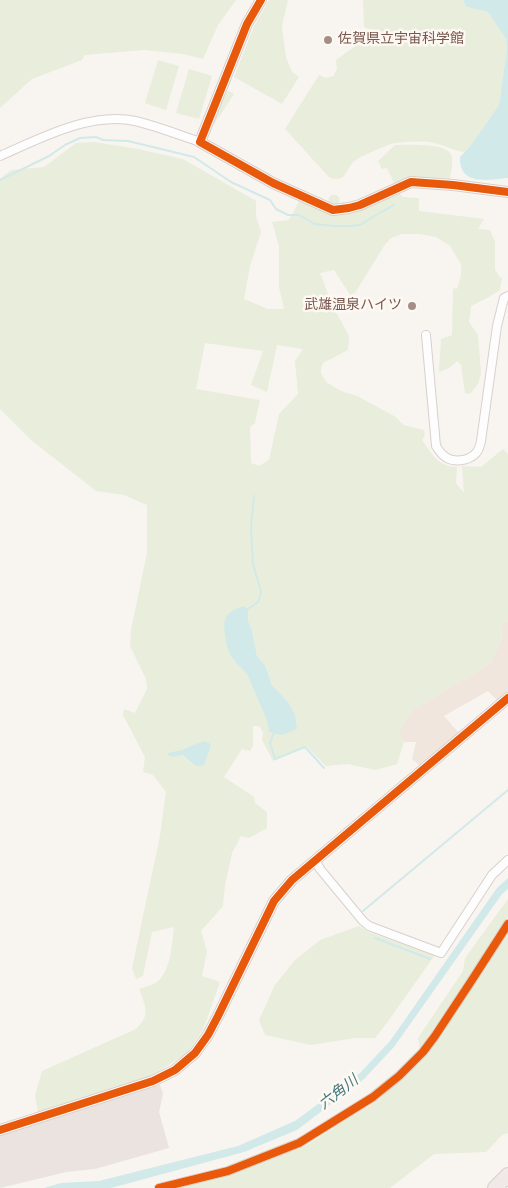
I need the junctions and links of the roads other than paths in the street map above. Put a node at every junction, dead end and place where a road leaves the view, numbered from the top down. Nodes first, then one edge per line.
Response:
1 (261, 0) edge
2 (200, 142) junction
3 (0, 156) edge
4 (508, 192) edge
5 (508, 296) edge
6 (426, 335) dead end
7 (508, 698) edge
8 (315, 860) junction
9 (508, 860) edge
10 (508, 924) edge
11 (0, 1130) edge
12 (508, 1175) edge
13 (159, 1188) edge
14 (495, 1188) edge

1 - 2 street
2 - 3 street
2 - 4 street
5 - 6 street
7 - 8 street
8 - 9 street
8 - 11 street
10 - 13 street
12 - 14 highway

